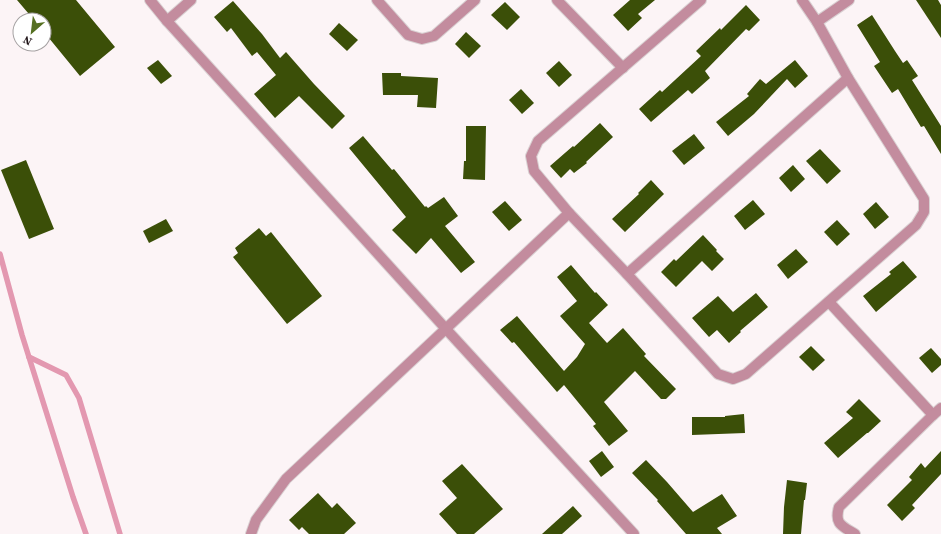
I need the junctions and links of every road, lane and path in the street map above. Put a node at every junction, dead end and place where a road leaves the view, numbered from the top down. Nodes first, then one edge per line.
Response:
1 (150, 0) edge
2 (191, 0) edge
3 (377, 0) edge
4 (475, 0) edge
5 (557, 0) edge
6 (701, 0) edge
7 (802, 0) edge
8 (849, 0) edge
9 (167, 21) junction
10 (817, 22) junction
11 (623, 68) junction
12 (848, 78) junction
13 (569, 213) junction
14 (627, 274) junction
15 (829, 302) junction
16 (446, 329) junction
17 (941, 408) edge
18 (933, 415) junction
19 (250, 534) edge
20 (634, 534) edge
21 (855, 534) edge

1 - 9 street
2 - 9 street
3 - 4 street
5 - 11 street
6 - 11 street
7 - 10 street
8 - 10 street
9 - 16 street
10 - 12 street
11 - 13 street
12 - 14 street
12 - 15 street
13 - 14 street
13 - 16 street
14 - 15 street
15 - 18 street
16 - 19 street
16 - 20 street
17 - 18 street
18 - 21 street

